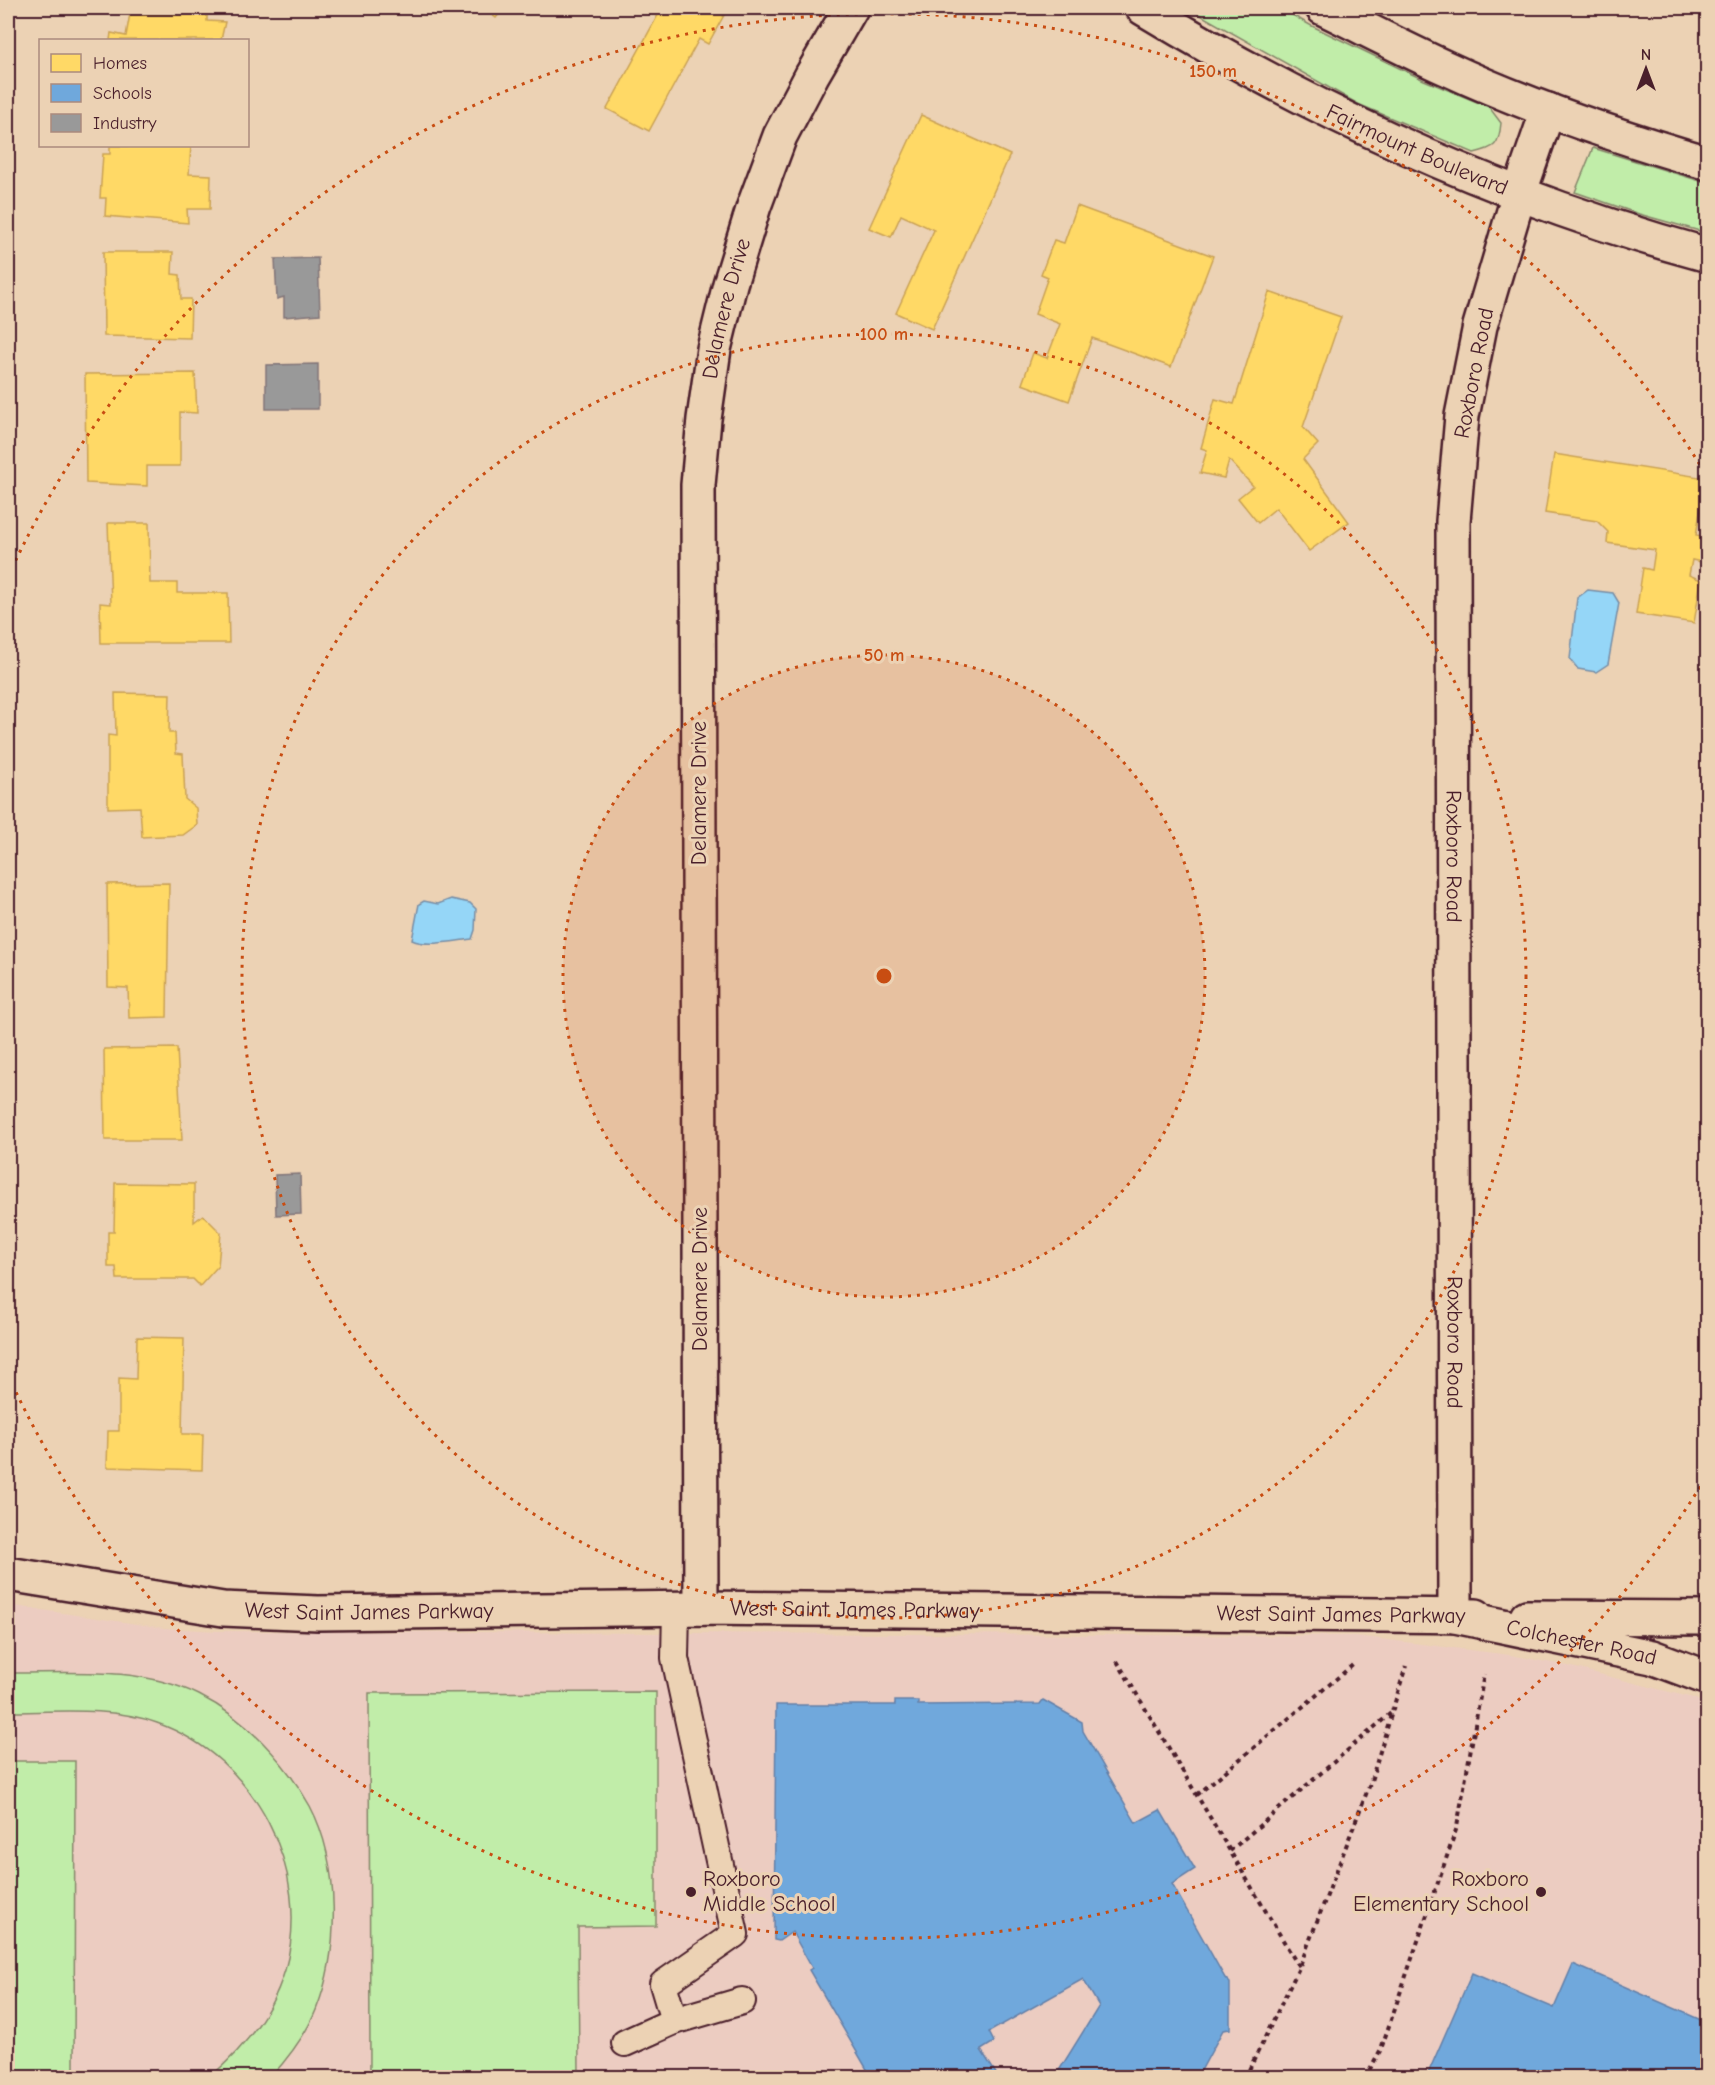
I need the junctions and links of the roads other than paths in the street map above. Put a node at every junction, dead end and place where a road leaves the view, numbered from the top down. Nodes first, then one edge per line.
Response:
1 (851, 8) edge
2 (1143, 8) edge
3 (1323, 8) edge
4 (1548, 110) junction
5 (1707, 163) edge
6 (1519, 194) junction
7 (1707, 255) edge
8 (8, 1574) edge
9 (688, 1608) junction
10 (1455, 1616) junction
11 (1707, 1618) edge
12 (1707, 1678) edge
13 (742, 2001) dead end
14 (674, 2021) junction
15 (625, 2043) dead end

1 - 9 street, Delamere Drive
2 - 6 street, Fairmount Boulevard
3 - 4 street
4 - 5 street
4 - 6 street, Roxboro Road
6 - 7 street, Fairmount Boulevard
6 - 10 street, Roxboro Road
8 - 9 street, West Saint James Parkway
9 - 10 street, West Saint James Parkway
9 - 14 lane
10 - 11 street, West Saint James Parkway
10 - 12 street, Colchester Road
13 - 14 lane
14 - 15 lane

